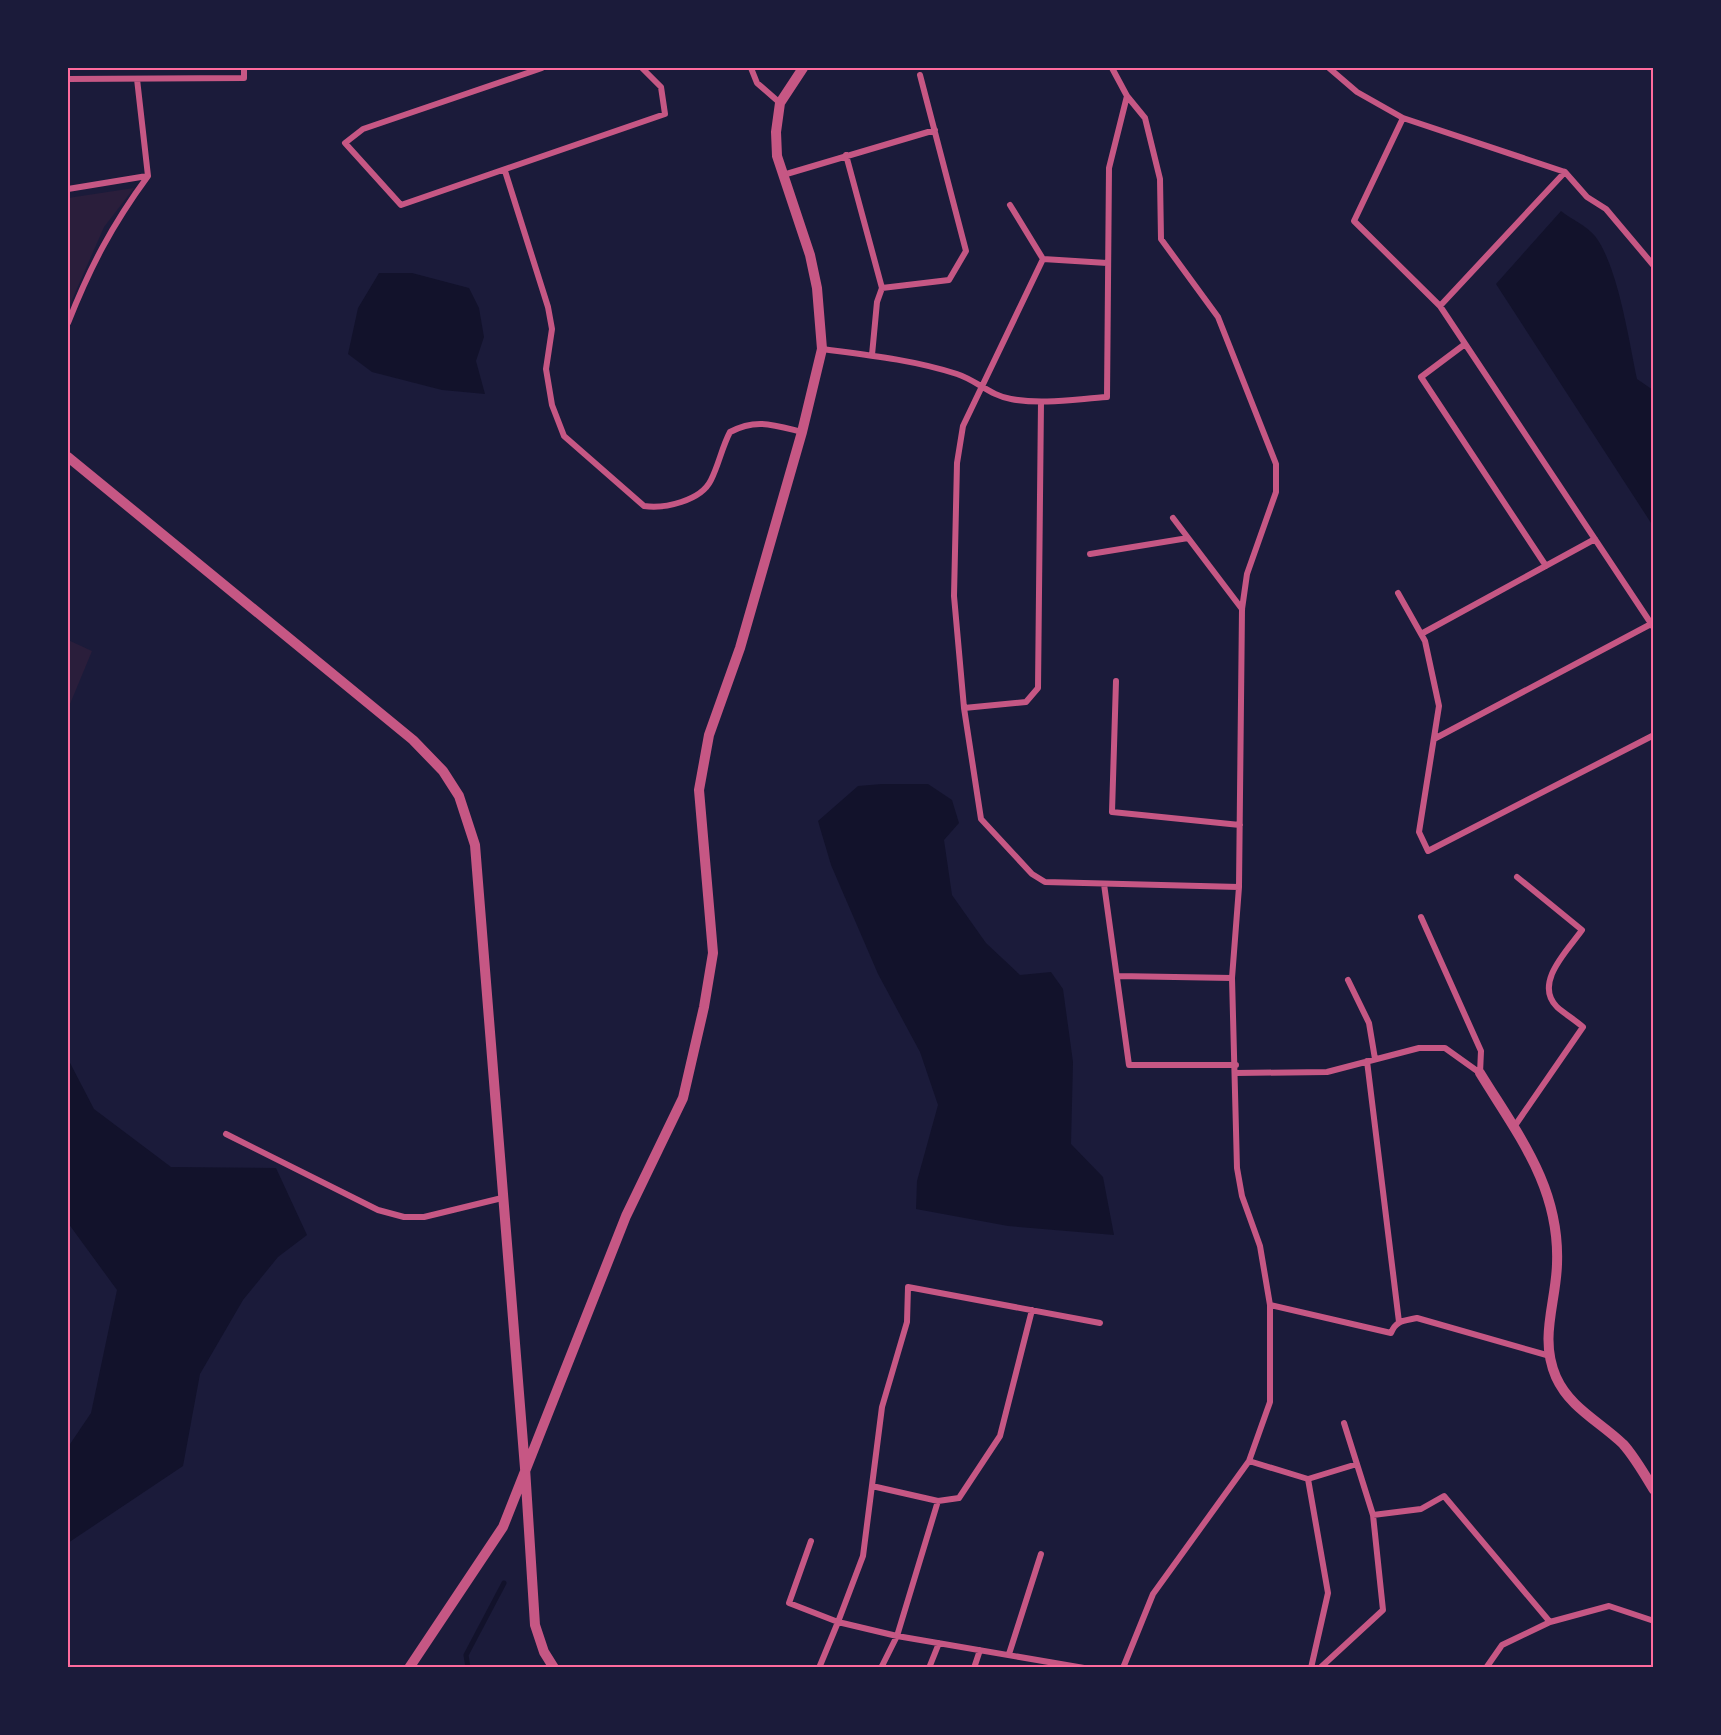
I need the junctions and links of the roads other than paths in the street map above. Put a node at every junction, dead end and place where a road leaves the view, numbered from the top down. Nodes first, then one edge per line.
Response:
1 (244, 68) edge
2 (519, 68) edge
3 (542, 68) edge
4 (642, 68) edge
5 (751, 68) edge
6 (803, 68) edge
7 (1112, 68) edge
8 (1329, 68) edge
9 (521, 75) junction
10 (920, 75) dead end
11 (68, 79) edge
12 (137, 79) junction
13 (1127, 96) junction
14 (780, 103) junction
15 (1403, 118) junction
16 (934, 130) junction
17 (846, 155) junction
18 (505, 171) junction
19 (1565, 172) junction
20 (148, 176) junction
21 (782, 176) junction
22 (68, 189) edge
23 (1010, 205) dead end
24 (1043, 259) junction
25 (1107, 263) junction
26 (1653, 266) edge
27 (882, 288) junction
28 (1440, 306) junction
29 (68, 323) edge
30 (1465, 344) junction
31 (822, 349) junction
32 (872, 355) junction
33 (981, 388) junction
34 (1041, 402) junction
35 (802, 432) junction
36 (68, 457) edge
37 (1173, 518) dead end
38 (1188, 538) junction
39 (1595, 539) junction
40 (1090, 554) dead end
41 (1546, 566) junction
42 (1398, 593) dead end
43 (1242, 609) junction
44 (1652, 626) edge
45 (1421, 634) junction
46 (1116, 681) dead end
47 (963, 708) junction
48 (1653, 735) edge
49 (1434, 739) junction
50 (1240, 825) junction
51 (1517, 877) dead end
52 (1104, 884) junction
53 (1239, 887) junction
54 (1421, 917) dead end
55 (1117, 976) junction
56 (1232, 978) junction
57 (1348, 980) dead end
58 (1375, 1059) junction
59 (1367, 1061) junction
60 (1236, 1065) junction
61 (1236, 1073) junction
62 (1480, 1073) junction
63 (1514, 1127) junction
64 (226, 1134) dead end
65 (502, 1198) junction
66 (1270, 1305) junction
67 (1032, 1310) junction
68 (1399, 1322) junction
69 (1100, 1323) dead end
70 (1550, 1356) junction
71 (1344, 1423) dead end
72 (1249, 1461) junction
73 (1357, 1464) junction
74 (525, 1468) junction
75 (1308, 1479) junction
76 (872, 1486) junction
77 (1653, 1490) edge
78 (938, 1502) junction
79 (1372, 1515) junction
80 (811, 1541) dead end
81 (1041, 1554) dead end
82 (1653, 1621) edge
83 (838, 1622) junction
84 (1550, 1622) junction
85 (897, 1636) junction
86 (939, 1643) junction
87 (980, 1650) junction
88 (1009, 1654) junction
89 (1071, 1666) edge
90 (409, 1668) edge
91 (554, 1668) edge
92 (819, 1668) edge
93 (881, 1668) edge
94 (929, 1668) edge
95 (974, 1668) edge
96 (1084, 1668) edge
97 (1123, 1668) edge
98 (1311, 1668) edge
99 (1320, 1668) edge
100 (1486, 1668) edge

1 - 12 street
2 - 9 street
3 - 9 street
4 - 18 street
5 - 14 street
6 - 14 street
7 - 13 street
8 - 15 street
9 - 18 street
10 - 16 street
11 - 12 street
12 - 20 street
13 - 25 street
13 - 43 street
14 - 21 street
15 - 19 street
15 - 28 street
16 - 17 street
16 - 27 street
17 - 21 street
17 - 27 street
18 - 35 street
19 - 26 street
19 - 28 street
20 - 22 street
20 - 29 street
21 - 31 street
23 - 24 street
24 - 25 street
24 - 33 street
25 - 34 street
27 - 32 street
28 - 30 street
30 - 39 street
30 - 41 street
31 - 32 street
31 - 35 street
32 - 33 street
33 - 34 street
33 - 47 street
34 - 47 street
35 - 74 street
36 - 65 street
37 - 38 street
38 - 40 street
38 - 43 street
39 - 41 street
39 - 44 street
41 - 45 street
42 - 45 street
43 - 50 street
44 - 49 street
45 - 49 street
46 - 50 street
47 - 52 street
48 - 49 street
50 - 53 street
51 - 63 street
52 - 53 street
52 - 55 street
53 - 56 street
54 - 62 street
55 - 56 street
55 - 60 street
56 - 60 street
57 - 58 street
58 - 59 street
58 - 62 street
59 - 61 street
59 - 68 street
60 - 61 street
61 - 66 street
62 - 63 street
63 - 70 street
64 - 65 street
65 - 74 street
66 - 68 street
66 - 72 street
67 - 69 street
67 - 76 street
67 - 78 street
68 - 70 street
70 - 77 street
71 - 73 street
72 - 75 street
72 - 97 street
73 - 75 street
73 - 79 street
74 - 90 street
74 - 91 street
75 - 98 street
76 - 78 street
76 - 83 street
78 - 85 street
79 - 84 street
79 - 99 street
80 - 83 street
81 - 88 street
82 - 84 street
83 - 85 street
83 - 92 street
84 - 100 street
85 - 86 street
85 - 93 street
86 - 87 street
86 - 94 street
87 - 88 street
87 - 95 street
88 - 89 street
89 - 96 street

